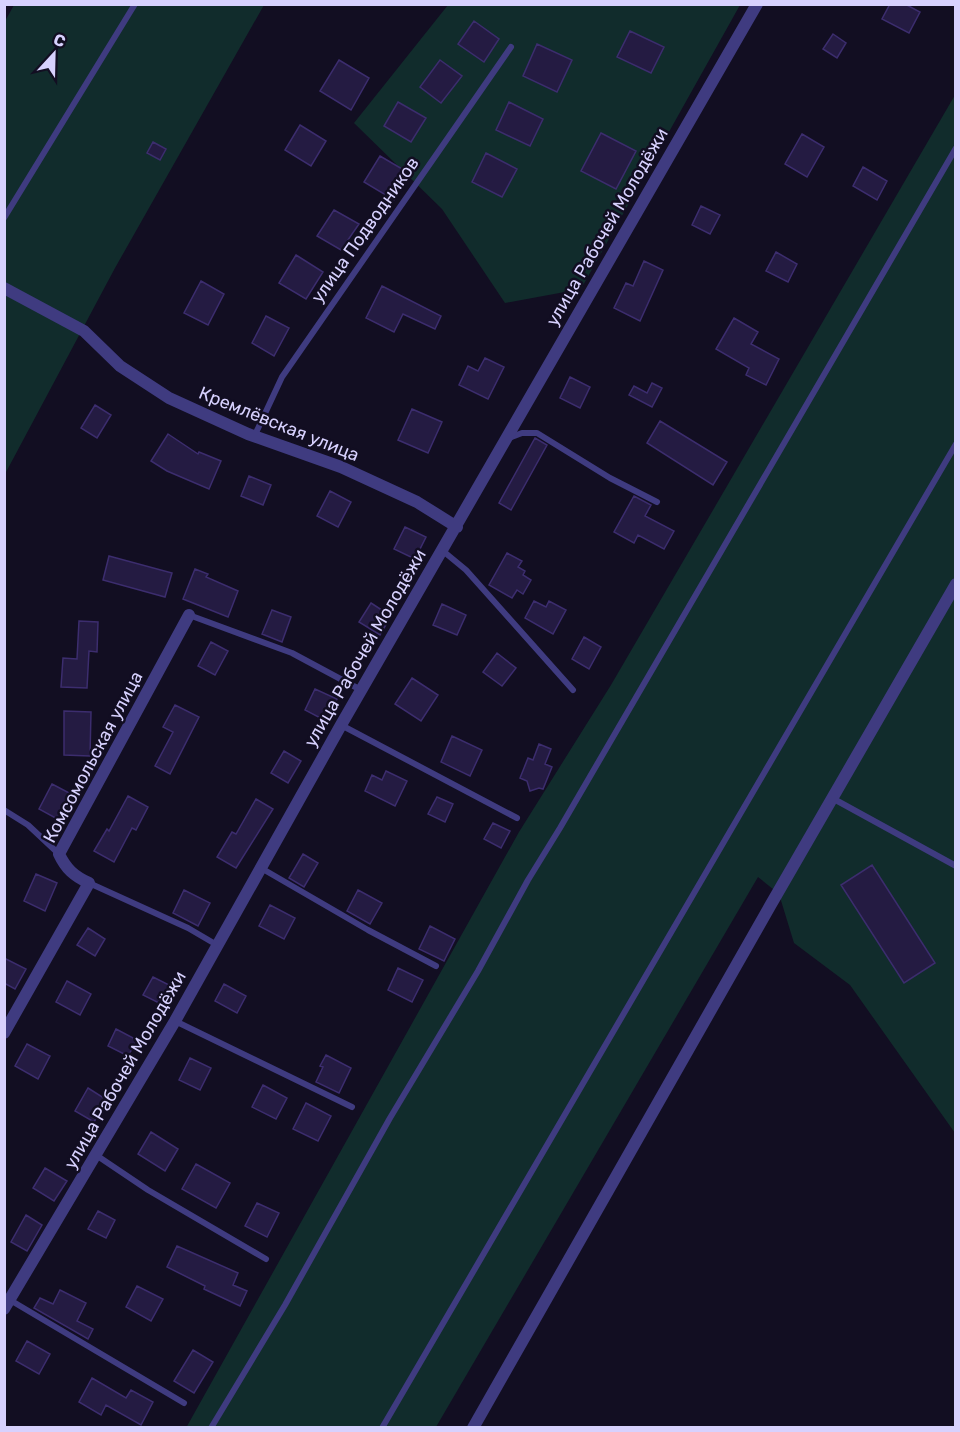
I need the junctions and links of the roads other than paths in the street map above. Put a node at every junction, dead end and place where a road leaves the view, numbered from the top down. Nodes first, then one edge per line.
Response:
1 (135, 4) edge
2 (757, 4) edge
3 (511, 47) dead end
4 (956, 148) edge
5 (4, 218) edge
6 (4, 288) edge
7 (254, 437) junction
8 (506, 439) junction
9 (956, 444) edge
10 (657, 502) dead end
11 (457, 527) junction
12 (443, 550) junction
13 (955, 586) edge
14 (189, 615) joint
15 (362, 690) junction
16 (573, 690) dead end
17 (340, 725) junction
18 (832, 798) junction
19 (4, 810) edge
20 (517, 818) dead end
21 (59, 854) junction
22 (956, 866) edge
23 (261, 868) junction
24 (89, 883) junction
25 (218, 946) junction
26 (436, 966) dead end
27 (175, 1021) junction
28 (4, 1033) edge
29 (352, 1107) dead end
30 (96, 1155) junction
31 (266, 1259) dead end
32 (7, 1305) edge
33 (184, 1403) dead end
34 (211, 1428) edge
35 (382, 1428) edge
36 (473, 1428) edge

1 - 5 lane
2 - 8 street, улица Рабочей Молодёжи
3 - 7 lane, улица Подводников
4 - 34 lane
6 - 7 street, Кремлёвская улица
7 - 11 street, Кремлёвская улица
8 - 10 lane
8 - 11 street, улица Рабочей Молодёжи
9 - 35 lane
11 - 12 street, улица Рабочей Молодёжи
12 - 15 street, улица Рабочей Молодёжи
12 - 16 lane
13 - 18 street
14 - 15 lane
14 - 21 street, Комсомольская улица
15 - 17 street, улица Рабочей Молодёжи
17 - 20 lane
17 - 23 street, улица Рабочей Молодёжи
18 - 22 lane
18 - 36 street
19 - 21 lane
21 - 24 street, Комсомольская улица
23 - 25 street, улица Рабочей Молодёжи
23 - 26 lane
24 - 25 lane
24 - 28 street
25 - 27 street, улица Рабочей Молодёжи
27 - 29 lane
27 - 30 street, улица Рабочей Молодёжи
30 - 31 lane
30 - 32 street, улица Рабочей Молодёжи
32 - 33 lane

